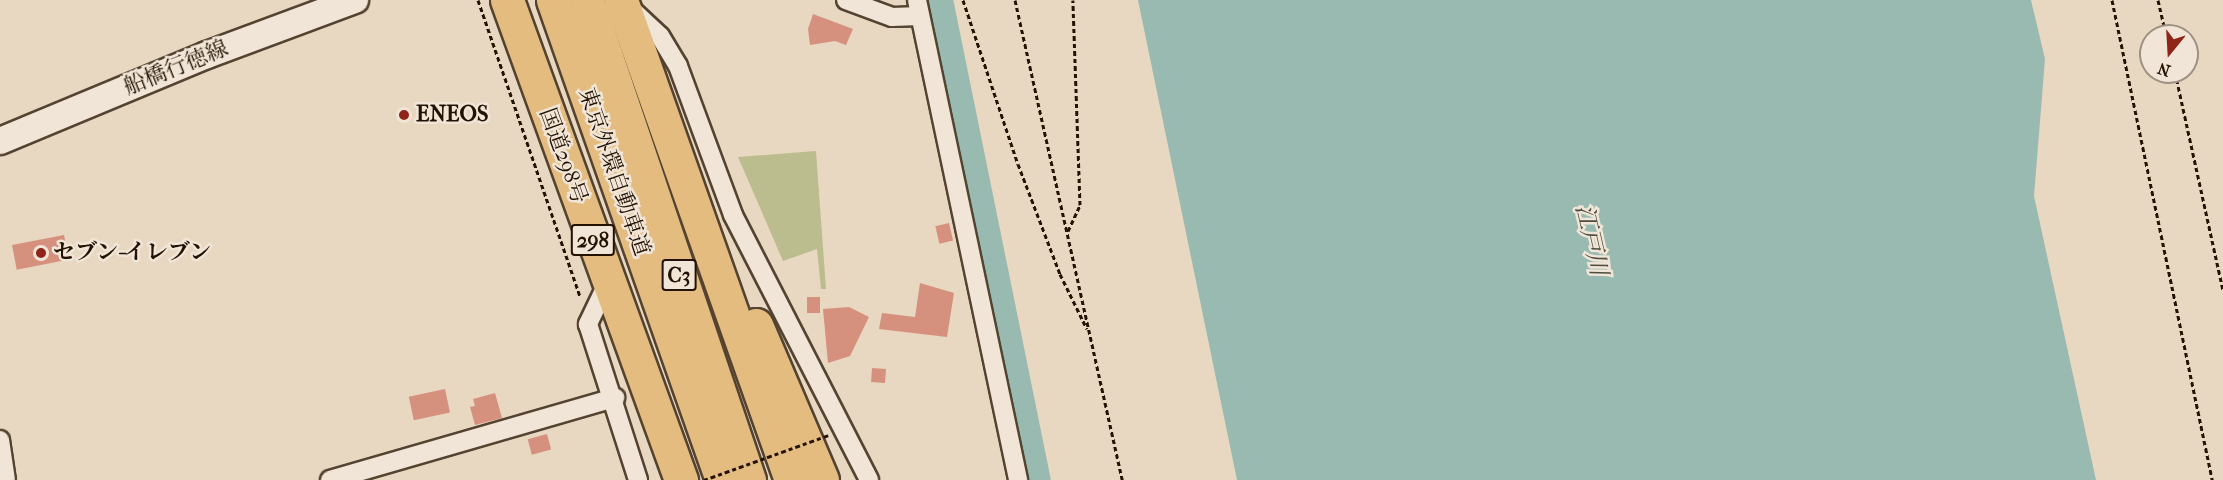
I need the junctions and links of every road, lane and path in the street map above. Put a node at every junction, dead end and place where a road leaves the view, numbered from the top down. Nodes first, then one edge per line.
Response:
1 (355, 0) edge
2 (478, 0) edge
3 (507, 0) edge
4 (553, 0) edge
5 (587, 0) edge
6 (622, 0) edge
7 (846, 0) edge
8 (963, 0) edge
9 (1015, 0) edge
10 (1073, 0) edge
11 (2112, 0) edge
12 (2158, 0) edge
13 (919, 8) edge
14 (2163, 24) edge
15 (595, 74) junction
16 (2178, 84) edge
17 (0, 141) edge
18 (684, 178) junction
19 (1068, 233) junction
20 (608, 282) junction
21 (2223, 291) edge
22 (581, 303) dead end
23 (1089, 335) junction
24 (642, 371) junction
25 (615, 398) junction
26 (829, 435) dead end
27 (0, 440) edge
28 (6, 480) edge
29 (330, 480) edge
30 (638, 480) edge
31 (667, 480) edge
32 (681, 480) edge
33 (704, 480) edge
34 (722, 480) edge
35 (749, 480) edge
36 (791, 480) edge
37 (822, 480) edge
38 (869, 480) edge
39 (1018, 480) edge
40 (1122, 480) edge
41 (2212, 480) edge

1 - 17 main road, 船橋行徳線
2 - 22 path
3 - 20 highway, 国道298号 / 298
4 - 15 highway, 東京外環自動車道 / C3
5 - 15 highway, 東京外環自動車道 / C3
6 - 18 highway
6 - 38 street
7 - 13 street
8 - 23 path
9 - 19 path
10 - 19 path
11 - 41 path
12 - 14 path
13 - 39 street
15 - 34 highway, 東京外環自動車道 / C3
15 - 35 highway, 東京外環自動車道 / C3
16 - 21 path
18 - 36 highway
18 - 37 highway
19 - 23 path
20 - 24 highway, 国道298号 / 298
20 - 25 street
23 - 40 path
24 - 31 highway
24 - 32 highway, 国道298号 / 298
25 - 29 street
25 - 30 street
26 - 33 path, bridge
27 - 28 street

